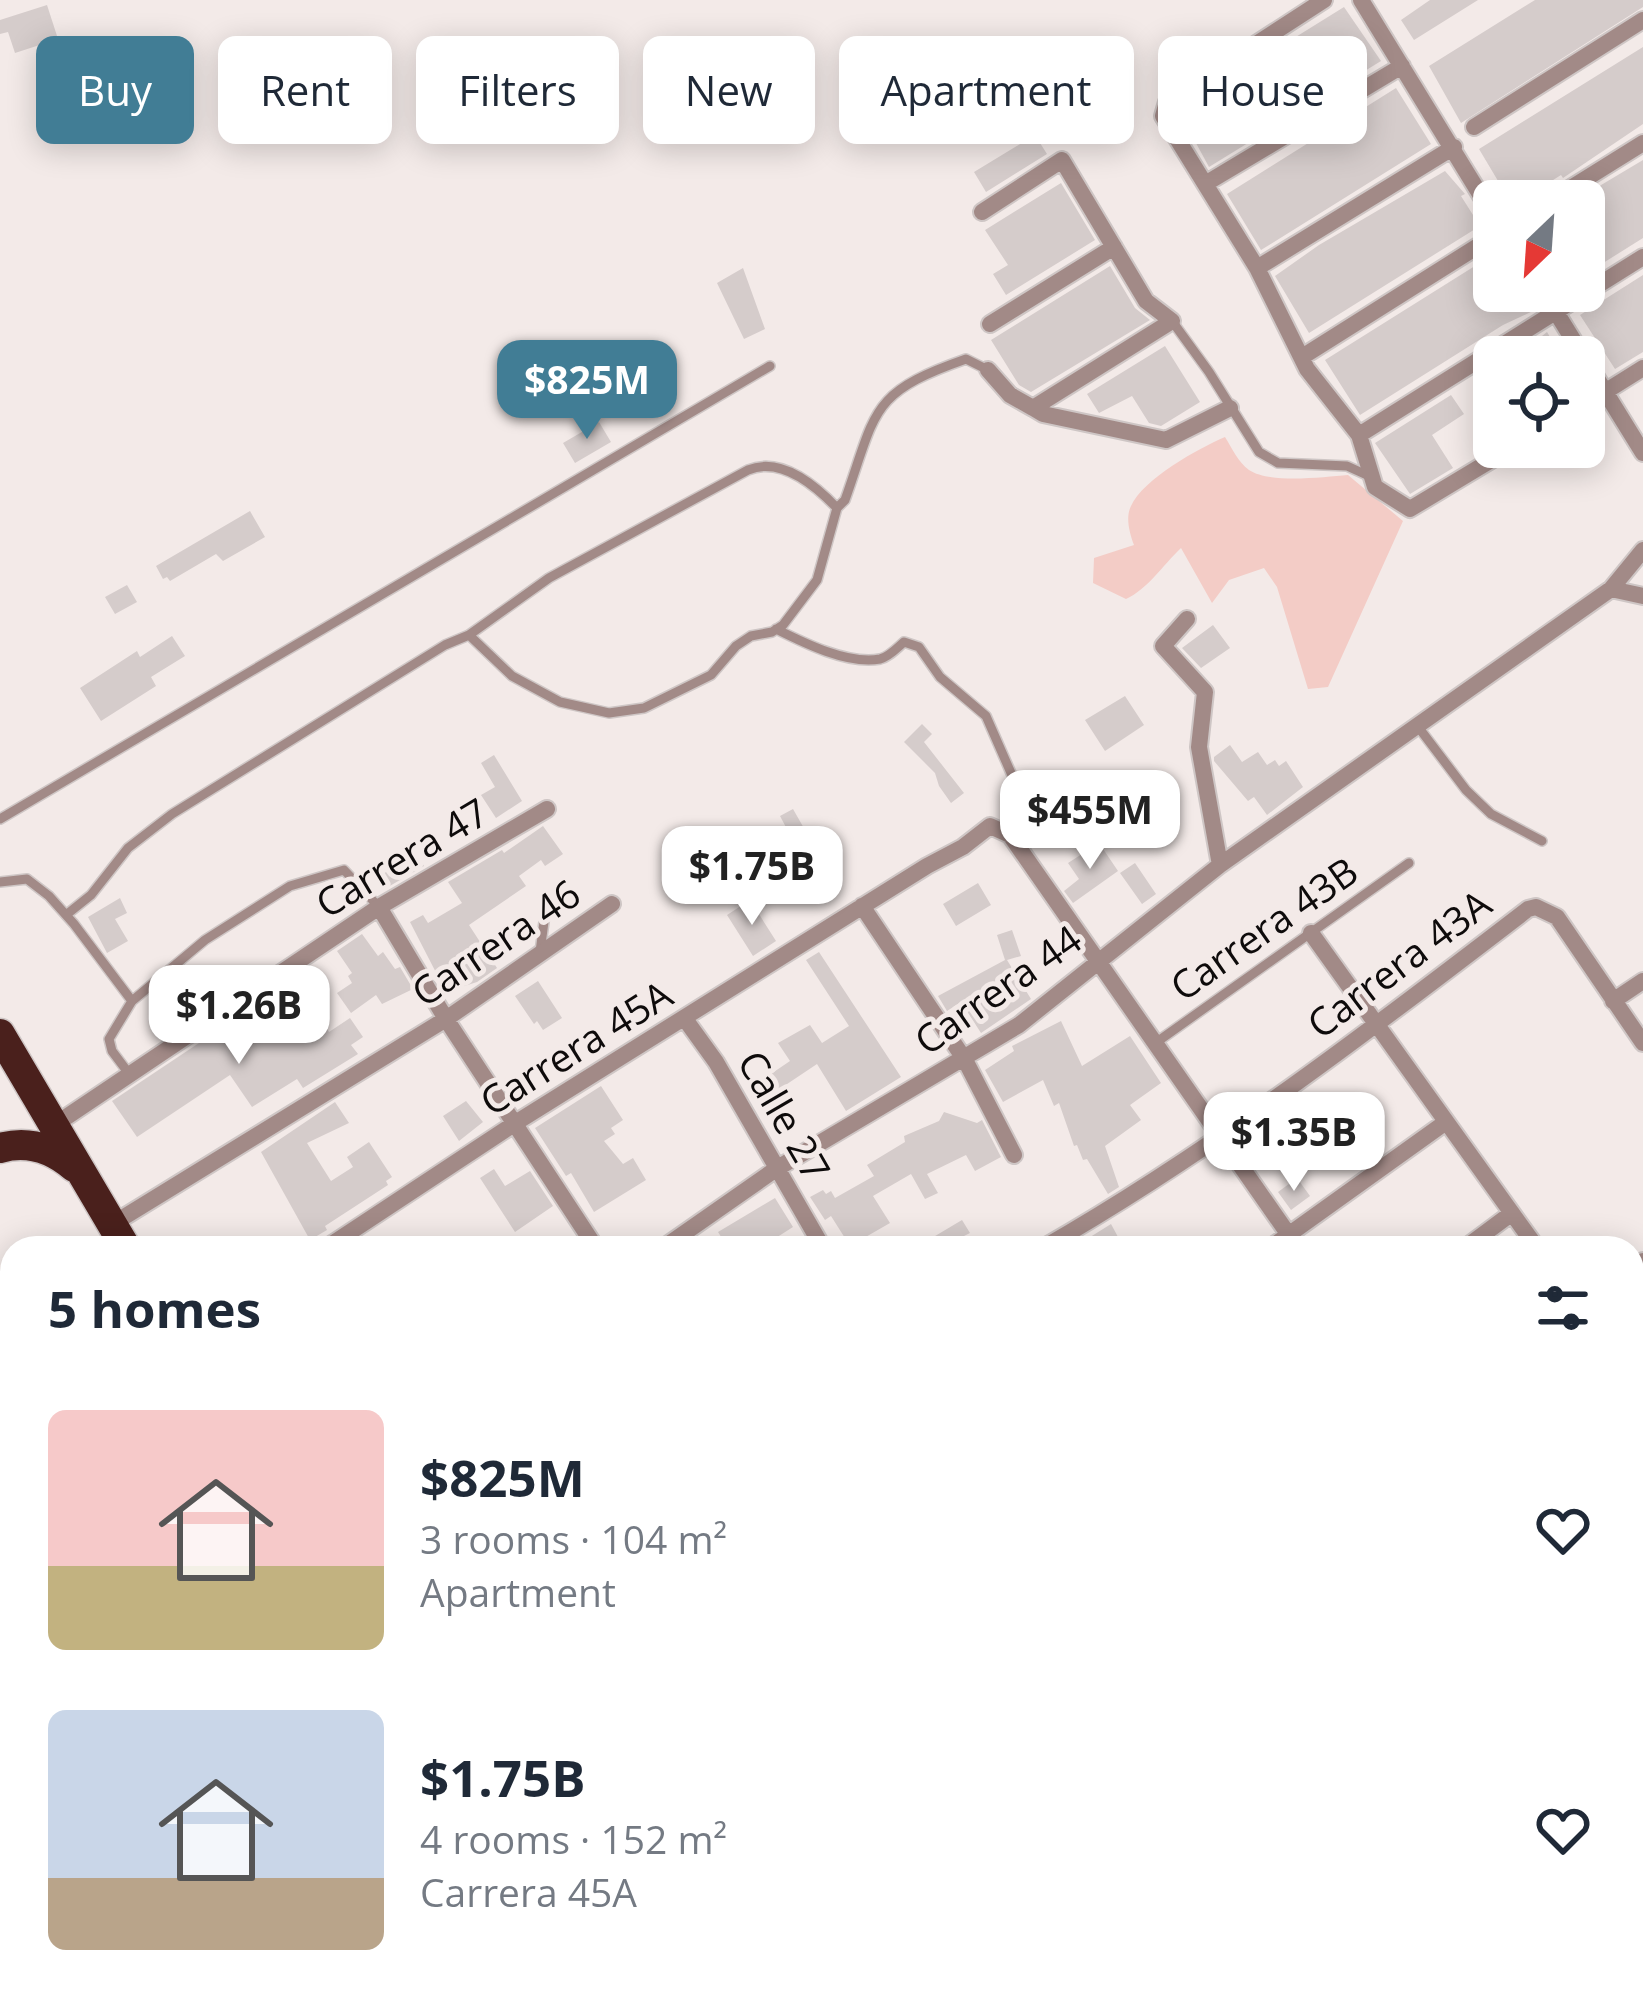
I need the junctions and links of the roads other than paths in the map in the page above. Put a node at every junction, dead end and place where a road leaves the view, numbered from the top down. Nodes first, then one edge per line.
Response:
1 (1324, 0) edge
2 (1361, 0) edge
3 (1643, 20) edge
4 (1402, 66) junction
5 (1474, 127) dead end
6 (1643, 143) edge
7 (1454, 147) junction
8 (1473, 180) edge
9 (1584, 180) edge
10 (1205, 184) junction
11 (982, 212) dead end
12 (1114, 247) junction
13 (1473, 249) edge
14 (1643, 257) edge
15 (1257, 268) junction
16 (1605, 281) edge
17 (1555, 312) edge
18 (1558, 312) edge
19 (1172, 322) junction
20 (990, 324) dead end
21 (1302, 357) junction
22 (770, 365) dead end
23 (1643, 368) edge
24 (988, 370) joint
25 (1607, 391) junction
26 (1230, 408) junction
27 (1033, 409) junction
28 (1359, 435) junction
29 (1643, 453) edge
30 (1478, 468) edge
31 (1369, 476) junction
32 (837, 508) junction
33 (1643, 550) edge
34 (1611, 589) junction
35 (1643, 596) edge
36 (1187, 619) dead end
37 (776, 629) junction
38 (469, 635) junction
39 (1419, 728) junction
40 (547, 808) dead end
41 (0, 820) edge
42 (1010, 835) junction
43 (1543, 841) dead end
44 (1409, 862) dead end
45 (1220, 865) junction
46 (0, 882) edge
47 (547, 898) dead end
48 (612, 904) dead end
49 (862, 906) junction
50 (379, 907) junction
51 (66, 915) junction
52 (1311, 933) junction
53 (539, 957) junction
54 (1096, 961) junction
55 (1643, 981) edge
56 (131, 1000) junction
57 (1613, 1001) junction
58 (446, 1019) junction
59 (685, 1019) junction
60 (1377, 1025) junction
61 (0, 1034) edge
62 (1643, 1043) edge
63 (1154, 1044) junction
64 (965, 1060) junction
65 (130, 1075) junction
66 (1447, 1122) junction
67 (517, 1123) junction
68 (53, 1126) junction
69 (1219, 1137) junction
70 (0, 1148) edge
71 (1014, 1155) dead end
72 (776, 1169) junction
73 (79, 1170) junction
74 (1512, 1213) junction
75 (118, 1236) edge
76 (344, 1236) edge
77 (588, 1236) edge
78 (680, 1236) edge
79 (816, 1236) edge
80 (1062, 1236) edge
81 (1289, 1236) edge
82 (1299, 1236) edge
83 (1481, 1236) edge
84 (1528, 1236) edge

1 - 10 street
2 - 4 street
3 - 5 street
4 - 7 street
4 - 10 street
6 - 9 street
7 - 8 street
7 - 15 street
10 - 15 street
11 - 12 street
12 - 19 street
12 - 20 street
13 - 21 street
14 - 16 street
15 - 21 street
17 - 28 street
18 - 25 street
19 - 26 lane
19 - 27 street
21 - 28 street
22 - 41 lane
23 - 25 street
24 - 27 street
24 - 32 lane
25 - 29 street
26 - 27 street
26 - 31 lane
28 - 31 street
30 - 31 street
32 - 37 lane
32 - 38 lane
33 - 34 street, Carrera 44
34 - 35 street
34 - 39 street, Carrera 44
36 - 45 street
37 - 38 lane
37 - 42 lane
38 - 51 lane
39 - 43 lane
39 - 45 street, Carrera 44
40 - 50 street, Carrera 47
42 - 49 street, Carrera 45A
42 - 54 street
44 - 52 lane, Carrera 43B
45 - 54 street, Carrera 44
46 - 51 lane
47 - 53 lane
48 - 53 street, Carrera 46
49 - 59 street, Carrera 45A
49 - 64 street
50 - 56 lane
50 - 58 street
50 - 65 street, Carrera 47
51 - 56 lane
52 - 60 street
52 - 63 lane, Carrera 43B
53 - 58 street, Carrera 46
54 - 63 street
54 - 64 street, Carrera 44
55 - 57 street
56 - 65 lane
57 - 60 street, Carrera 43A
57 - 62 street
58 - 67 street
58 - 75 street, Carrera 46
59 - 67 street, Carrera 45A
59 - 72 street, Calle 27
60 - 66 street
60 - 69 street, Carrera 43A
61 - 68 highway
63 - 69 street
64 - 71 street
64 - 72 street, Carrera 44
65 - 68 street, Carrera 47
66 - 74 street
66 - 82 street
67 - 76 street, Carrera 45A
67 - 77 street
68 - 73 highway
69 - 80 street, Carrera 43A
69 - 81 street
70 - 73 highway
72 - 78 street, Carrera 44
72 - 79 street, Calle 27
73 - 75 highway
74 - 83 street
74 - 84 street

